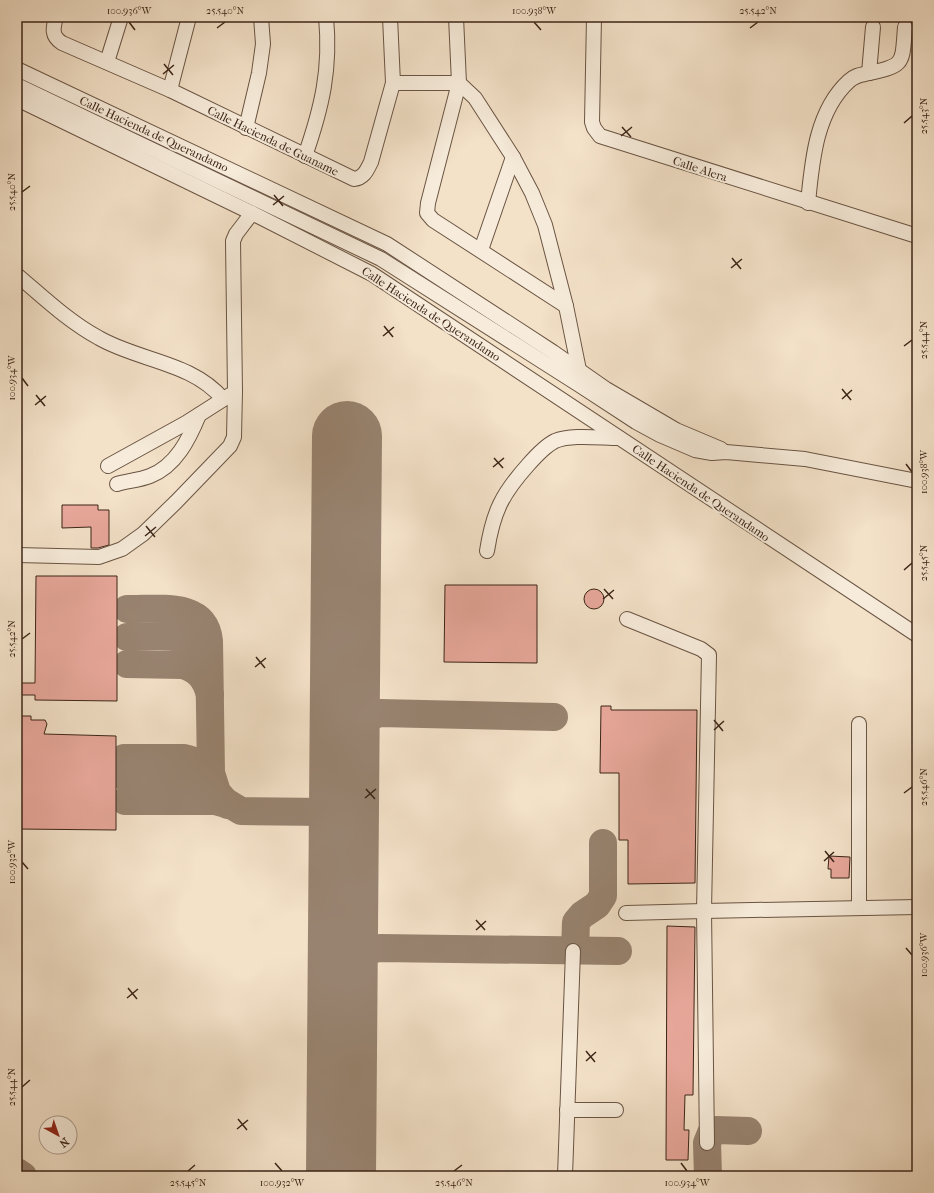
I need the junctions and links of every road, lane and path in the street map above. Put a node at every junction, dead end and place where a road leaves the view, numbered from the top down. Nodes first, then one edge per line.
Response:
1 (56, 17) edge
2 (121, 17) edge
3 (189, 17) edge
4 (261, 17) edge
5 (326, 17) edge
6 (390, 17) edge
7 (456, 17) edge
8 (594, 17) edge
9 (873, 27) dead end
10 (905, 27) dead end
11 (107, 62) junction
12 (17, 69) edge
13 (870, 73) junction
14 (393, 83) junction
15 (459, 83) junction
16 (17, 85) edge
17 (170, 90) junction
18 (17, 99) edge
19 (246, 128) junction
20 (305, 156) junction
21 (513, 157) junction
22 (808, 203) junction
23 (252, 213) junction
24 (917, 236) edge
25 (481, 250) junction
26 (17, 275) edge
27 (566, 306) junction
28 (580, 371) junction
29 (580, 386) junction
30 (235, 391) junction
31 (223, 400) junction
32 (199, 415) junction
33 (619, 438) junction
34 (726, 452) junction
35 (108, 466) dead end
36 (917, 481) edge
37 (117, 484) dead end
38 (487, 551) dead end
39 (17, 555) edge
40 (627, 618) dead end
41 (917, 635) edge
42 (859, 724) dead end
43 (917, 907) edge
44 (859, 908) junction
45 (704, 911) junction
46 (626, 914) dead end
47 (573, 951) dead end
48 (567, 1110) junction
49 (616, 1110) dead end
50 (707, 1143) dead end
51 (565, 1176) edge

1 - 11 street, Calle Hacienda de Guaname
2 - 11 street
3 - 17 street
4 - 19 street
5 - 20 street
6 - 14 street, Calle Hacienda de Guaname
7 - 15 street
8 - 22 street, Calle Alera
9 - 13 street
10 - 13 street
11 - 17 street, Calle Hacienda de Guaname
12 - 28 street, Calle Hacienda de Querandamo
13 - 22 street
14 - 15 street
14 - 20 street, Calle Hacienda de Guaname
15 - 21 street
15 - 25 street
16 - 29 street, Calle Hacienda de Querandamo
17 - 19 street, Calle Hacienda de Guaname
18 - 23 street, Calle Hacienda de Querandamo
19 - 20 street, Calle Hacienda de Guaname
21 - 25 street
21 - 27 street
22 - 24 street, Calle Alera
23 - 30 street
23 - 33 street, Calle Hacienda de Querandamo
25 - 27 street
26 - 31 street
27 - 28 street
28 - 29 street
28 - 34 street, Calle Hacienda de Querandamo
29 - 34 street, Calle Hacienda de Querandamo
30 - 31 street
30 - 39 street
31 - 32 street
32 - 35 street
32 - 37 street
33 - 38 street
33 - 41 street, Calle Hacienda de Querandamo
34 - 36 street, Calle Hacienda de Querandamo
40 - 45 street
42 - 44 street
43 - 44 street
44 - 45 street
45 - 46 street
45 - 50 street
47 - 48 street
48 - 49 street
48 - 51 street

